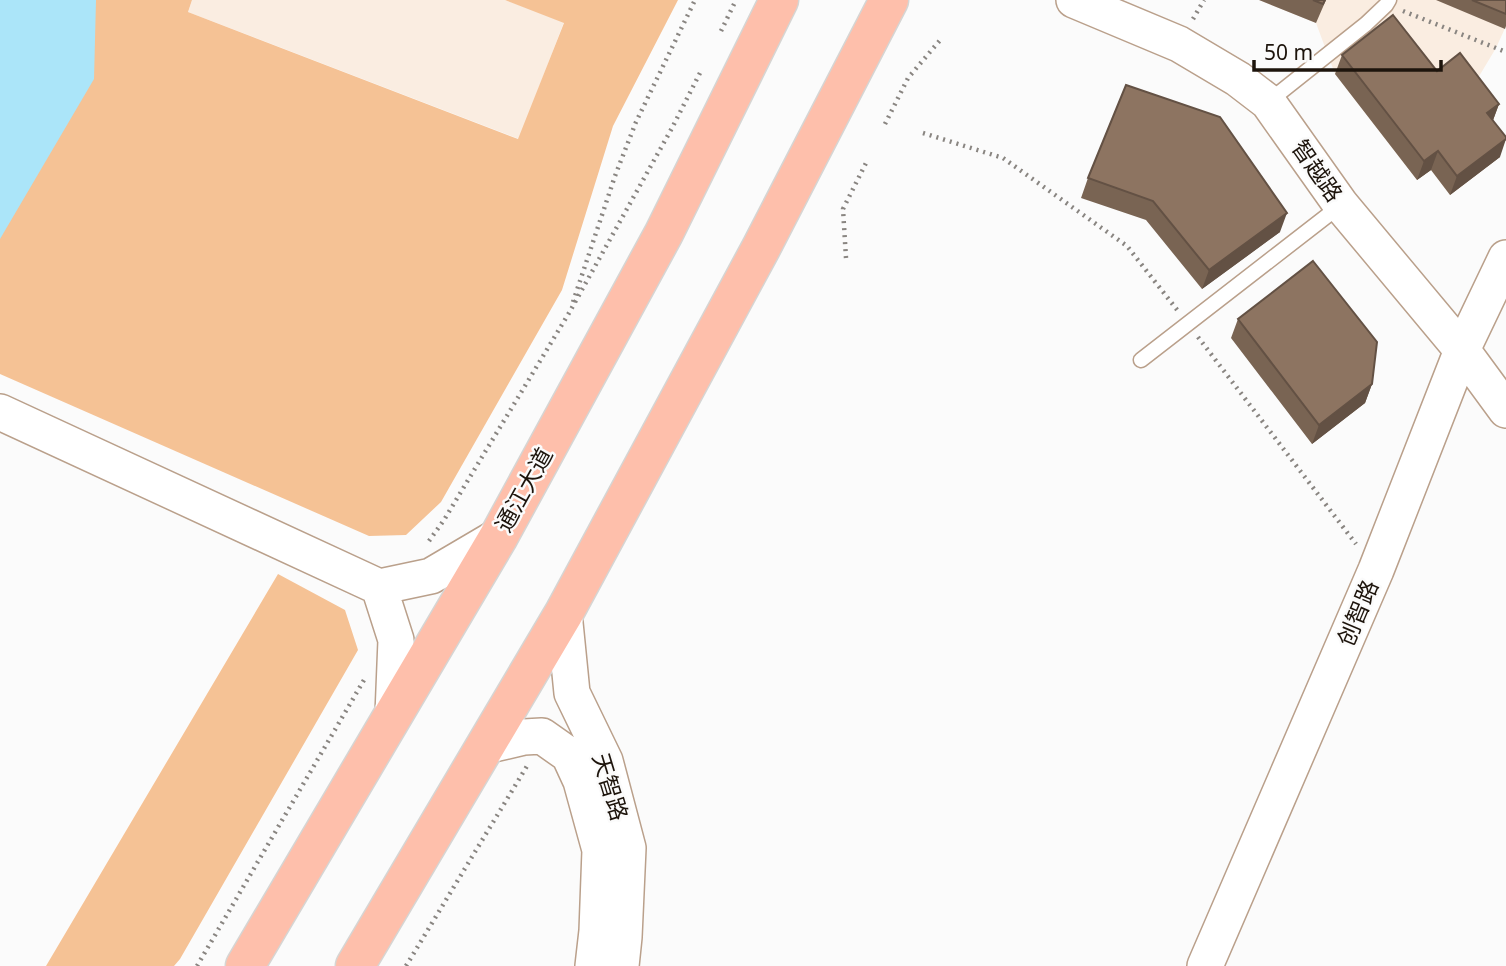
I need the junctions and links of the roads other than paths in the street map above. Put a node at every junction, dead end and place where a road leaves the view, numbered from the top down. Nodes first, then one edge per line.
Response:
1 (779, 0) edge
2 (889, 0) edge
3 (1074, 0) edge
4 (1387, 2) edge
5 (1268, 102) junction
6 (1341, 205) junction
7 (1506, 258) edge
8 (1462, 350) junction
9 (1141, 360) dead end
10 (1506, 410) edge
11 (0, 412) edge
12 (499, 536) junction
13 (379, 587) junction
14 (564, 613) junction
15 (393, 714) junction
16 (485, 746) junction
17 (245, 966) edge
18 (355, 966) edge
19 (593, 966) edge
20 (621, 966) edge
21 (1205, 966) edge

1 - 12 main road, 通江大道
2 - 14 main road
3 - 5 street, 智越路
4 - 5 lane
5 - 6 street, 智越路
6 - 8 street, 智越路
6 - 9 lane
7 - 8 street, 创智路
8 - 10 street, 智越路
8 - 21 street, 创智路
11 - 13 street
12 - 13 street
12 - 15 main road, 通江大道
13 - 15 street
14 - 16 main road
14 - 20 street, 天智路
15 - 17 main road, 通江大道
16 - 18 main road
16 - 19 street, 天智路

